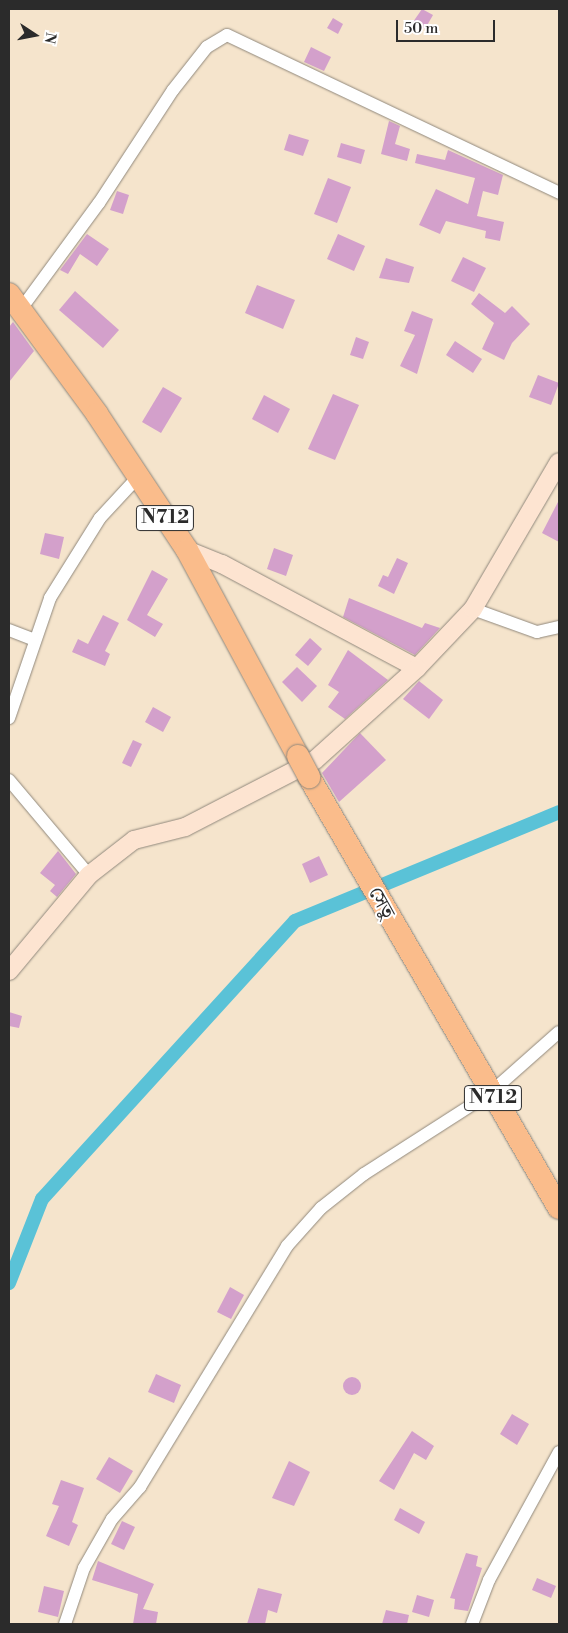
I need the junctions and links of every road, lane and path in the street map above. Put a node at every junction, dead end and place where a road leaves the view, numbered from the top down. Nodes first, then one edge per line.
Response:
1 (559, 193) edge
2 (15, 302) edge
3 (559, 462) edge
4 (138, 477) junction
5 (187, 550) junction
6 (473, 609) junction
7 (559, 627) edge
8 (9, 630) edge
9 (33, 639) junction
10 (417, 668) junction
11 (9, 718) edge
12 (9, 780) edge
13 (89, 874) junction
14 (9, 971) edge
15 (559, 1032) edge
16 (490, 1092) junction
17 (559, 1208) edge
18 (559, 1452) edge
19 (64, 1624) edge
20 (472, 1624) edge

1 - 2 street
2 - 4 highway, N712
3 - 6 street
4 - 5 highway, N712
4 - 9 street
5 - 10 street
5 - 16 highway, সেতু / N712, bridge
6 - 7 street
6 - 10 street
8 - 9 street
9 - 11 street
10 - 13 street
12 - 13 street
13 - 14 street
15 - 16 street
16 - 17 highway, N712
16 - 19 street
18 - 20 street

